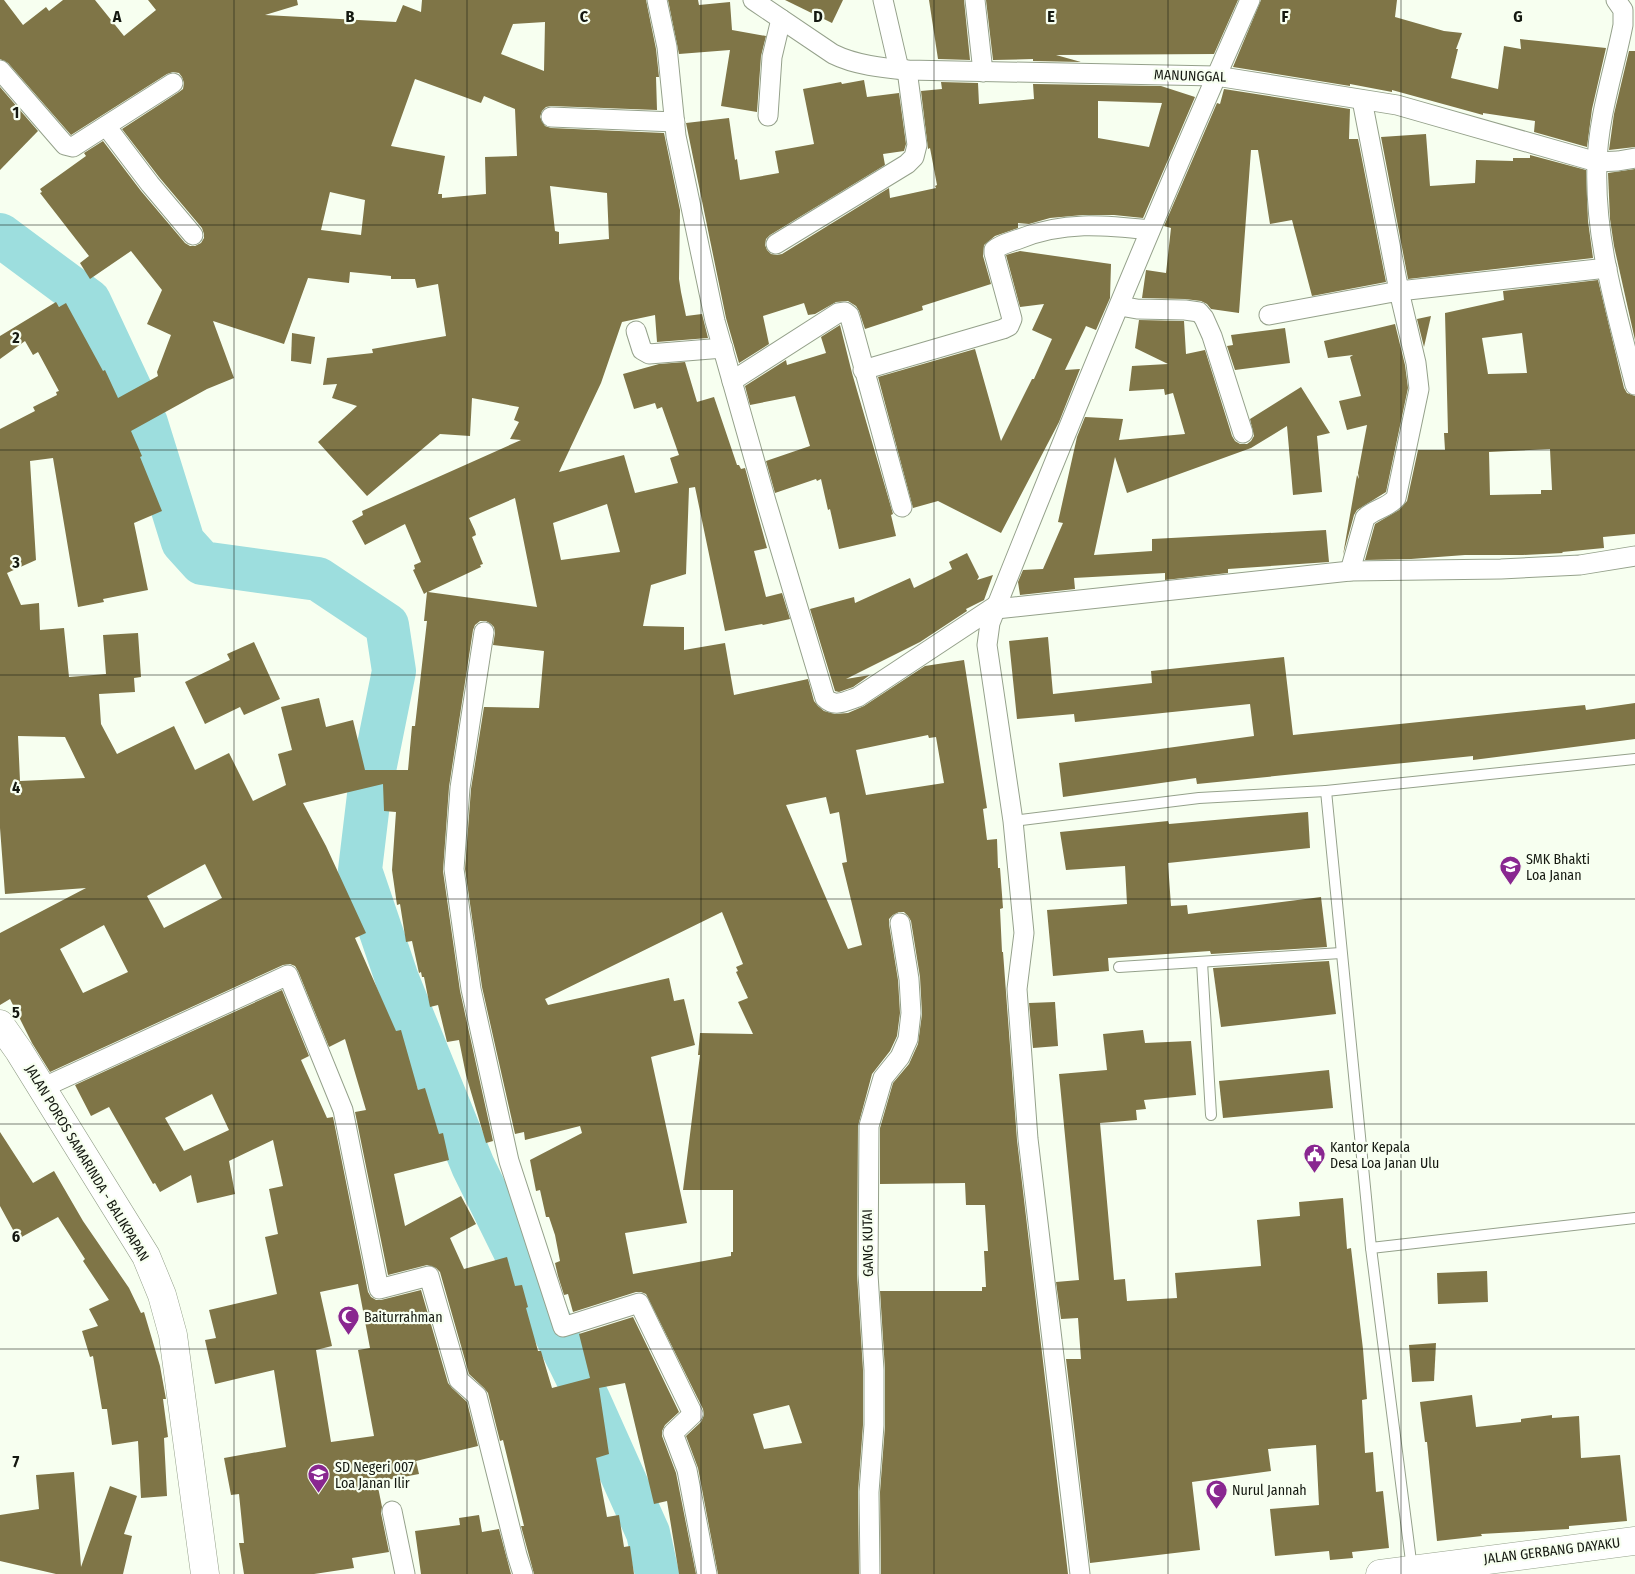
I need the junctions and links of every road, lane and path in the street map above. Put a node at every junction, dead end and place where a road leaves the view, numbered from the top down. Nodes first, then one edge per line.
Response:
1 (657, 0) edge
2 (753, 0) edge
3 (883, 0) edge
4 (975, 0) edge
5 (1250, 0) edge
6 (1625, 6) edge
7 (781, 19) junction
8 (903, 69) junction
9 (0, 70) edge
10 (983, 72) junction
11 (1216, 76) junction
12 (173, 83) dead end
13 (1362, 100) junction
14 (768, 116) dead end
15 (551, 118) dead end
16 (675, 122) junction
17 (106, 126) junction
18 (1635, 158) edge
19 (1596, 162) junction
20 (1150, 230) junction
21 (193, 235) dead end
22 (776, 244) dead end
23 (1606, 268) junction
24 (1398, 291) junction
25 (1120, 306) junction
26 (1626, 312) edge
27 (1269, 314) dead end
28 (636, 330) dead end
29 (722, 348) junction
30 (863, 370) junction
31 (732, 381) junction
32 (1635, 385) edge
33 (1243, 433) dead end
34 (902, 507) dead end
35 (1635, 556) edge
36 (1350, 572) junction
37 (997, 607) junction
38 (484, 632) dead end
39 (1635, 759) edge
40 (1326, 791) junction
41 (1013, 821) junction
42 (900, 923) dead end
43 (1341, 953) junction
44 (1202, 962) junction
45 (1119, 967) dead end
46 (0, 1024) edge
47 (42, 1088) junction
48 (1211, 1116) dead end
49 (1635, 1218) edge
50 (1371, 1248) junction
51 (392, 1511) dead end
52 (1635, 1541) edge
53 (1412, 1570) junction
54 (205, 1574) edge
55 (404, 1574) edge
56 (523, 1574) edge
57 (707, 1574) edge
58 (870, 1574) edge
59 (1080, 1574) edge
60 (1380, 1574) edge

1 - 16 street
2 - 7 street, MANUNGGAL
3 - 8 street
4 - 10 street
5 - 11 street
6 - 19 street
7 - 8 street, MANUNGGAL
7 - 14 street
8 - 10 street, MANUNGGAL
8 - 22 street
9 - 17 street
10 - 11 street, MANUNGGAL
11 - 13 street, MANUNGGAL
11 - 20 street
12 - 17 street
13 - 19 street, MANUNGGAL
13 - 24 street
15 - 16 street
16 - 29 street
17 - 21 street
18 - 19 street, MANUNGGAL
19 - 23 street
20 - 25 street
20 - 30 street
23 - 24 street
23 - 26 street
24 - 27 street
24 - 36 street
25 - 33 street
25 - 37 street
26 - 32 street
28 - 29 street
29 - 31 street
30 - 31 street
30 - 34 street
31 - 37 street
35 - 36 street
36 - 37 street
37 - 41 street
38 - 57 street
39 - 40 lane
40 - 41 lane
40 - 43 lane
41 - 59 street
42 - 58 street, GANG KUTAI
43 - 44 lane
43 - 50 lane
44 - 45 lane
44 - 48 lane
46 - 47 highway, JALAN POROS SAMARINDA - BALIKPAPAN
47 - 54 highway, JALAN POROS SAMARINDA - BALIKPAPAN
47 - 56 street
49 - 50 lane
50 - 53 lane
51 - 55 street
52 - 53 highway, JALAN GERBANG DAYAKU
53 - 60 highway, JALAN GERBANG DAYAKU

